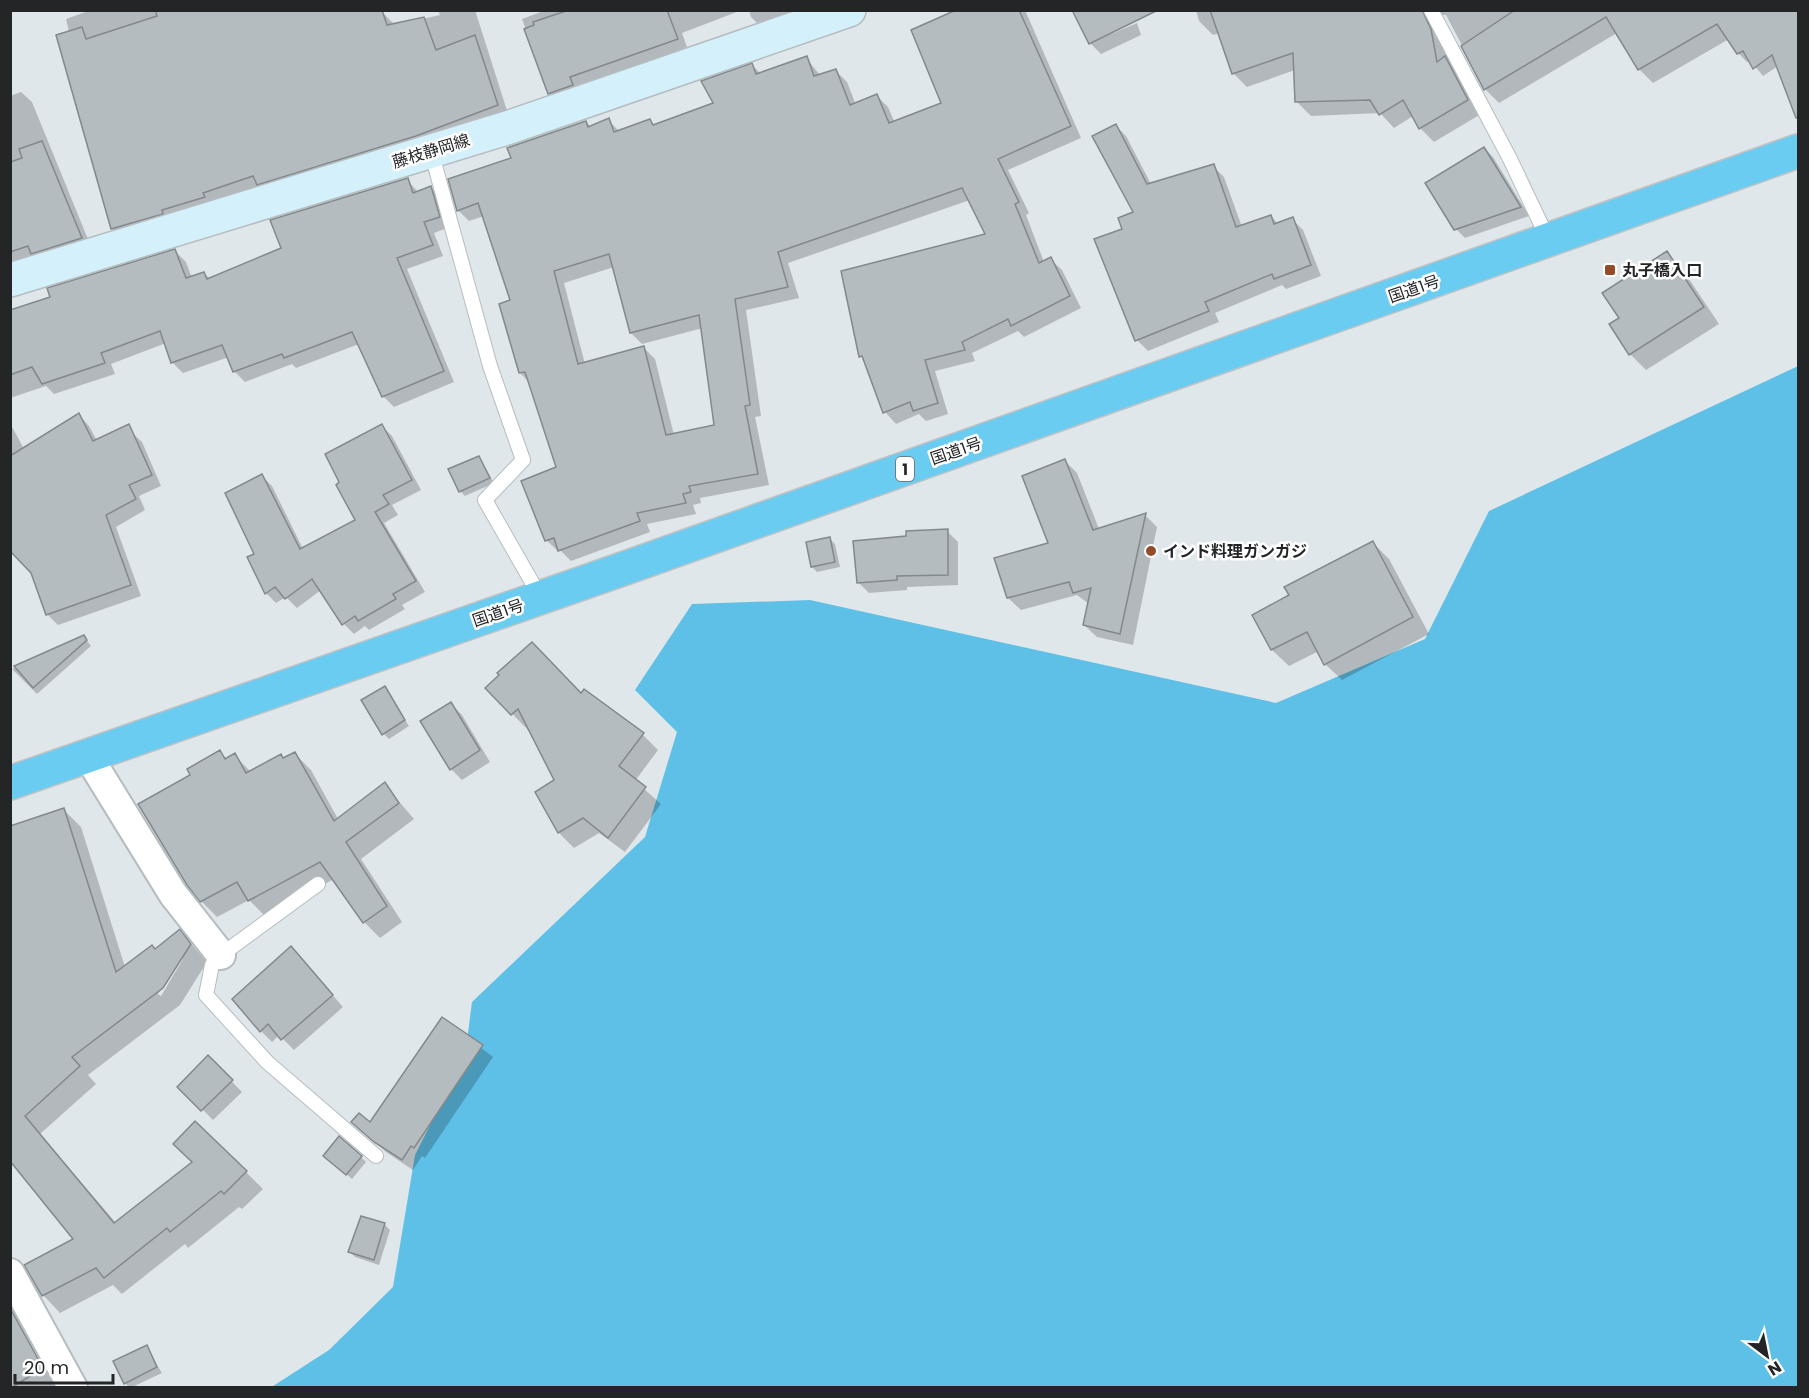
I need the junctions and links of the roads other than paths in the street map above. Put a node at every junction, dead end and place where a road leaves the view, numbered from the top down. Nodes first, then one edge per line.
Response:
1 (849, 10) edge
2 (1431, 10) edge
3 (431, 151) junction
4 (1798, 151) edge
5 (1549, 241) junction
6 (10, 280) edge
7 (541, 598) junction
8 (88, 756) junction
9 (10, 783) edge
10 (318, 884) dead end
11 (221, 955) junction
12 (376, 1156) dead end
13 (10, 1273) edge
14 (73, 1388) edge

1 - 3 main road, 藤枝静岡線
2 - 5 lane
3 - 6 main road, 藤枝静岡線
3 - 7 lane
4 - 5 highway, 国道1号 / 1
5 - 7 highway, 国道1号 / 1
7 - 8 highway, 国道1号 / 1
8 - 9 highway, 国道1号 / 1
8 - 11 street
10 - 11 lane
11 - 12 lane
13 - 14 street

